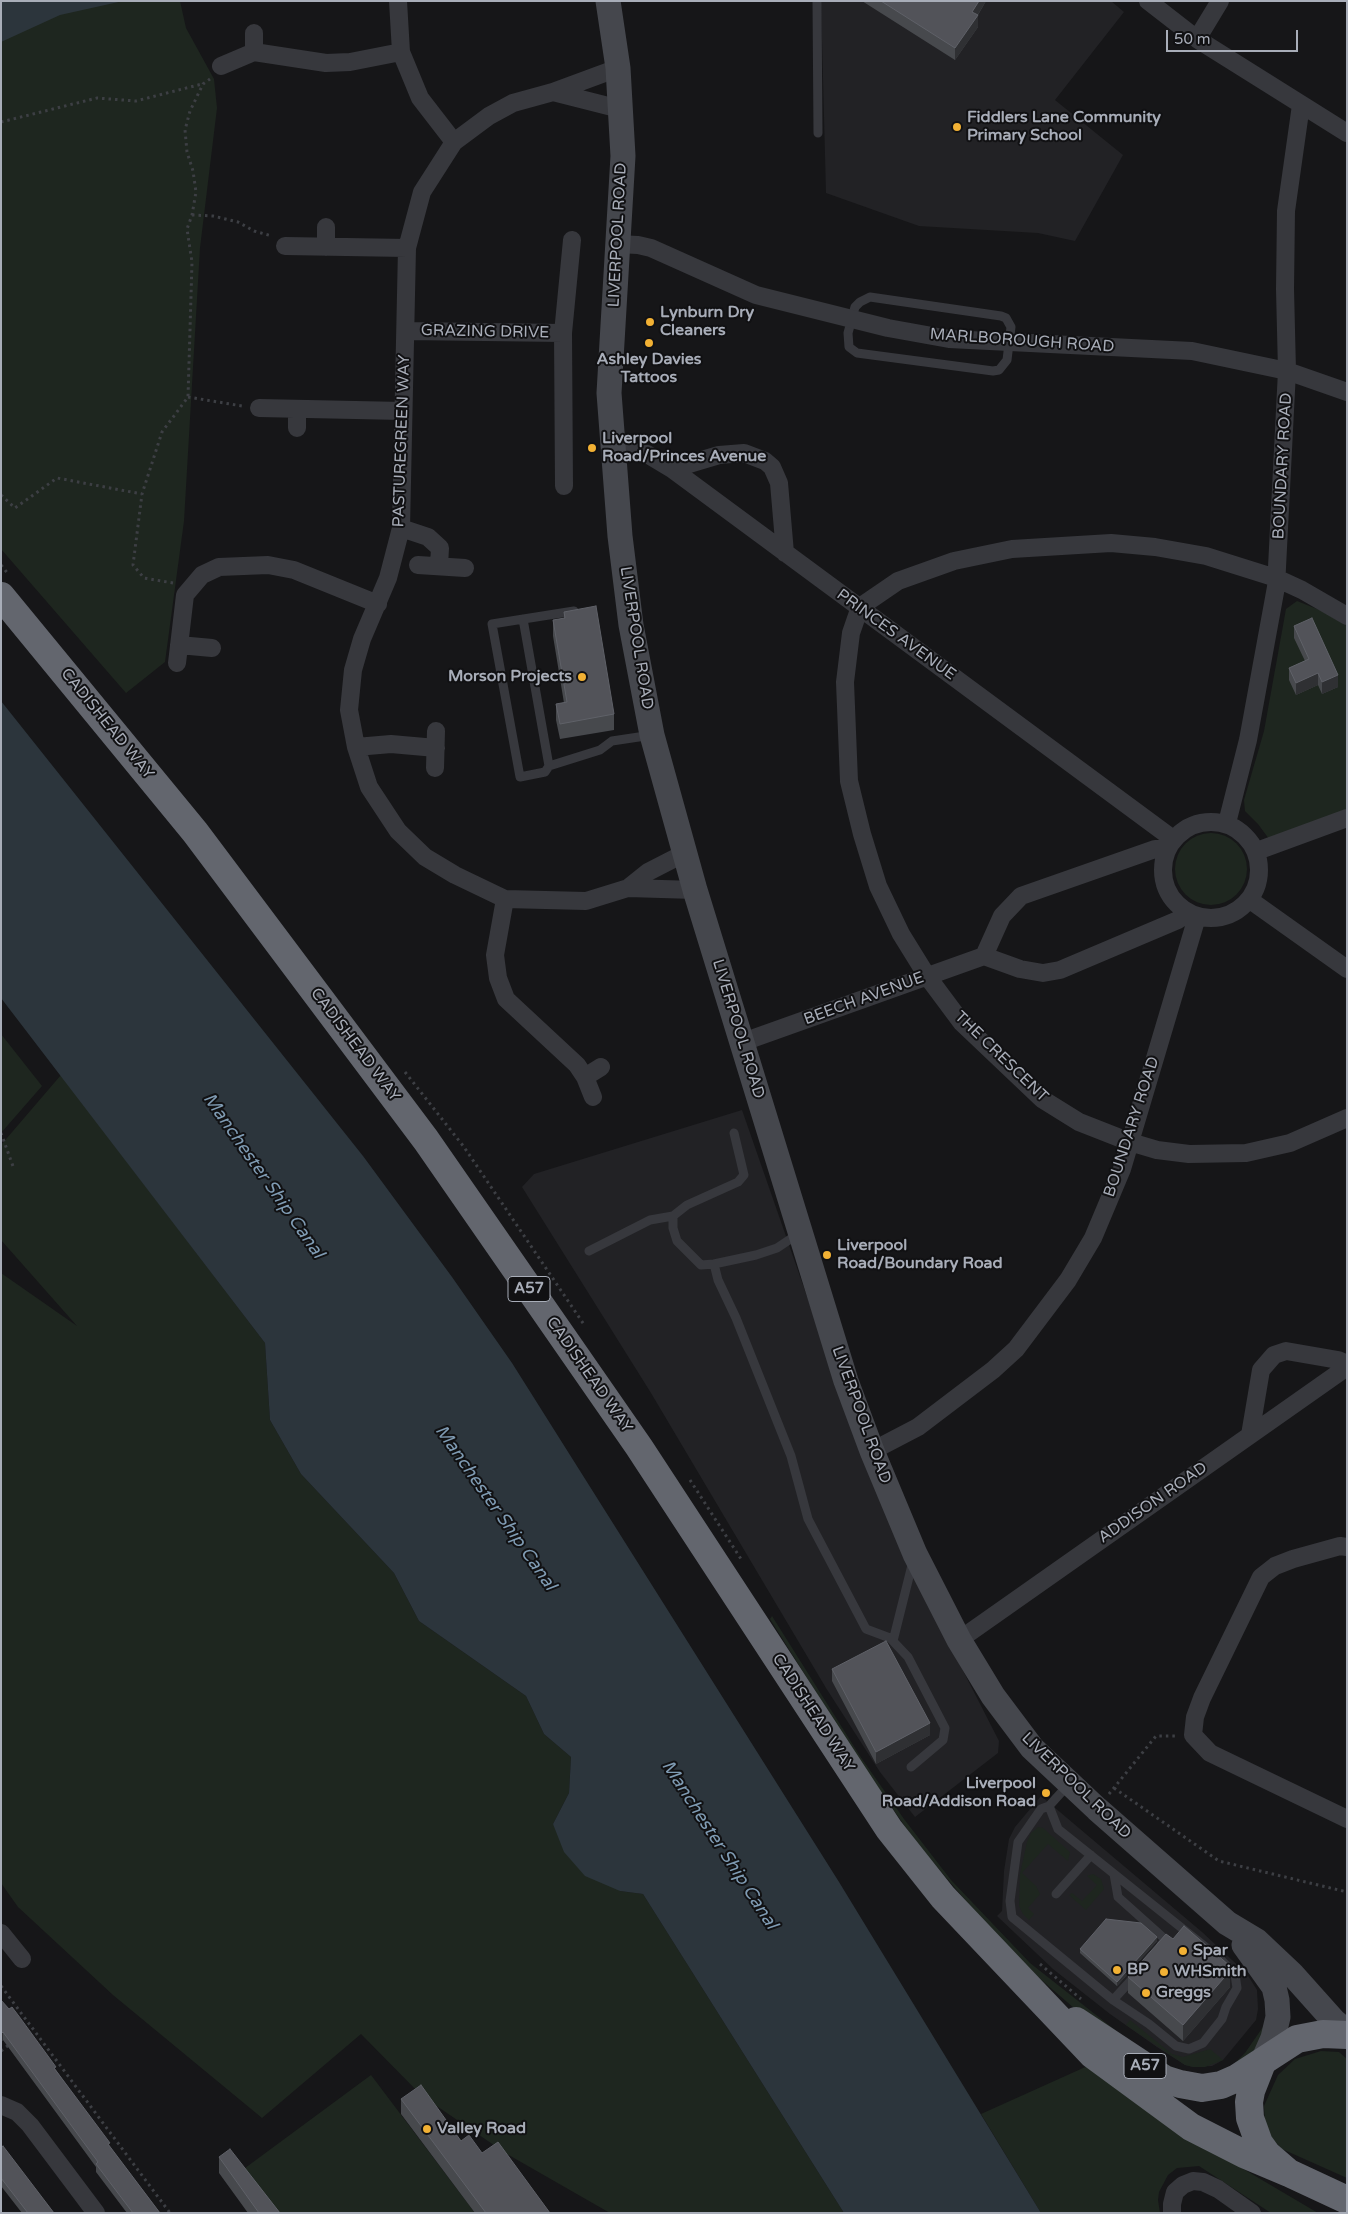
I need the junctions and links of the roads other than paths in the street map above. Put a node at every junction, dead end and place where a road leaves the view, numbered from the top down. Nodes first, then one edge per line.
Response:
1 (398, 1) edge
2 (608, 1) edge
3 (817, 1) edge
4 (1148, 1) edge
5 (1220, 1) edge
6 (254, 33) dead end
7 (1198, 40) junction
8 (254, 52) junction
9 (400, 52) junction
10 (221, 66) road end
11 (618, 68) junction
12 (553, 92) junction
13 (1301, 105) junction
14 (620, 109) junction
15 (818, 133) dead end
16 (1347, 134) edge
17 (454, 142) junction
18 (326, 227) dead end
19 (572, 240) dead end
20 (617, 244) junction
21 (284, 246) road end
22 (326, 247) junction
23 (407, 248) junction
24 (852, 319) junction
25 (407, 331) junction
26 (563, 334) junction
27 (1010, 342) junction
28 (1288, 371) junction
29 (1347, 392) edge
30 (259, 408) road end
31 (297, 409) junction
32 (403, 411) junction
33 (297, 428) dead end
34 (612, 449) junction
35 (672, 469) junction
36 (564, 486) dead end
37 (401, 528) junction
38 (785, 553) junction
39 (418, 565) dead end
40 (439, 566) junction
41 (465, 568) dead end
42 (1276, 578) junction
43 (7, 588) edge
44 (378, 604) junction
45 (860, 607) junction
46 (584, 609) edge
47 (1347, 616) edge
48 (523, 619) junction
49 (179, 644) junction
50 (212, 648) dead end
51 (177, 663) dead end
52 (652, 735) junction
53 (356, 748) junction
54 (549, 766) junction
55 (435, 768) dead end
56 (1347, 818) edge
57 (1227, 823) junction
58 (1170, 844) junction
59 (1257, 852) junction
60 (685, 853) junction
61 (628, 888) junction
62 (695, 890) junction
63 (505, 899) junction
64 (1250, 900) junction
65 (1192, 915) junction
66 (984, 956) junction
67 (1347, 969) edge
68 (927, 976) junction
69 (743, 1042) junction
70 (601, 1067) dead end
71 (586, 1077) junction
72 (593, 1097) dead end
73 (1347, 1118) edge
74 (734, 1133) dead end
75 (1130, 1142) junction
76 (673, 1216) junction
77 (800, 1233) junction
78 (589, 1251) dead end
79 (714, 1264) junction
80 (1347, 1365) edge
81 (1250, 1435) junction
82 (872, 1451) junction
83 (1347, 1547) edge
84 (915, 1554) junction
85 (959, 1640) junction
86 (893, 1641) junction
87 (911, 1767) dead end
88 (1070, 1783) junction
89 (1049, 1806) junction
90 (1347, 1819) edge
91 (1091, 1855) junction
92 (1114, 1874) junction
93 (1056, 1894) dead end
94 (1227, 1923) junction
95 (2, 1935) edge
96 (1154, 1953) edge
97 (22, 1959) dead end
98 (1142, 1966) edge
99 (1037, 1995) junction
100 (1113, 2000) junction
101 (1347, 2033) edge
102 (1262, 2063) junction
103 (1, 2105) edge
104 (1289, 2173) junction
105 (1341, 2201) edge
106 (96, 2213) edge
107 (1172, 2213) edge
108 (1252, 2213) edge

1 - 9 street
2 - 11 main road, LIVERPOOL ROAD
3 - 15 lane
4 - 7 street
5 - 7 street
6 - 8 street
7 - 13 street
8 - 9 street
8 - 10 street
9 - 17 street
11 - 12 street, PASTUREGREEN WAY
11 - 14 main road, LIVERPOOL ROAD
12 - 14 street, PASTUREGREEN WAY
12 - 17 street, PASTUREGREEN WAY
13 - 16 street
13 - 28 street, BOUNDARY ROAD
14 - 20 main road, LIVERPOOL ROAD
17 - 23 street, PASTUREGREEN WAY
18 - 22 street
19 - 26 street, GRAZING DRIVE
20 - 24 street, MARLBOROUGH ROAD
20 - 34 main road, LIVERPOOL ROAD
21 - 22 street
22 - 23 street
23 - 25 street, PASTUREGREEN WAY
24 - 27 street, MARLBOROUGH ROAD
24 - 27 lane
24 - 27 lane
25 - 26 street, GRAZING DRIVE
25 - 32 street, PASTUREGREEN WAY
26 - 36 street, GRAZING DRIVE
27 - 28 street, MARLBOROUGH ROAD
28 - 29 street, MARLBOROUGH ROAD
28 - 42 street, BOUNDARY ROAD
30 - 31 street
31 - 32 street
31 - 33 street
32 - 37 street, PASTUREGREEN WAY
34 - 35 street, PRINCES AVENUE
34 - 52 main road, LIVERPOOL ROAD
35 - 38 street, PRINCES AVENUE
35 - 38 street
37 - 40 street
37 - 44 street, PASTUREGREEN WAY
38 - 45 street, PRINCES AVENUE
39 - 40 street
40 - 41 street
42 - 45 street
42 - 47 street
42 - 57 street, BOUNDARY ROAD
43 - 99 highway, CADISHEAD WAY / A57
44 - 49 street
44 - 53 street, PASTUREGREEN WAY
45 - 58 street, PRINCES AVENUE
45 - 68 street, THE CRESCENT
46 - 48 lane
48 - 54 lane
48 - 54 lane
49 - 50 street
49 - 51 street
52 - 54 lane
52 - 60 main road, LIVERPOOL ROAD
53 - 55 street
53 - 63 street, PASTUREGREEN WAY
56 - 59 street
57 - 58 street
57 - 59 street
58 - 65 street
58 - 66 street
59 - 64 street
60 - 61 street, PASTUREGREEN WAY
60 - 62 main road, LIVERPOOL ROAD
61 - 62 street, PASTUREGREEN WAY
61 - 63 street, PASTUREGREEN WAY
62 - 69 main road, LIVERPOOL ROAD
63 - 71 street
64 - 65 street
64 - 67 street
65 - 66 street
65 - 75 street, BOUNDARY ROAD
66 - 68 street, BEECH AVENUE
68 - 69 street, BEECH AVENUE
68 - 75 street, THE CRESCENT
69 - 77 main road, LIVERPOOL ROAD
70 - 71 street
71 - 72 street
73 - 75 street, THE CRESCENT
74 - 76 lane
75 - 82 street, BOUNDARY ROAD
76 - 78 lane
76 - 79 lane
77 - 79 lane
77 - 82 main road, LIVERPOOL ROAD
79 - 86 lane
80 - 81 street, ADDISON ROAD
80 - 81 street
81 - 85 street, ADDISON ROAD
82 - 84 main road, LIVERPOOL ROAD
83 - 90 street
84 - 85 main road, LIVERPOOL ROAD
84 - 86 lane
85 - 88 main road, LIVERPOOL ROAD
86 - 87 lane
88 - 89 lane
88 - 94 main road, LIVERPOOL ROAD
89 - 91 lane
89 - 100 lane
91 - 92 lane
91 - 93 lane
92 - 96 lane
92 - 100 lane
94 - 101 main road, LIVERPOOL ROAD
94 - 102 main road, LIVERPOOL ROAD
95 - 97 street
98 - 100 lane
99 - 102 highway, CADISHEAD WAY / A57
99 - 104 highway, CADISHEAD WAY / A57
101 - 102 highway, A57
102 - 104 highway, A57
103 - 106 street
104 - 105 highway, A57
107 - 108 street

